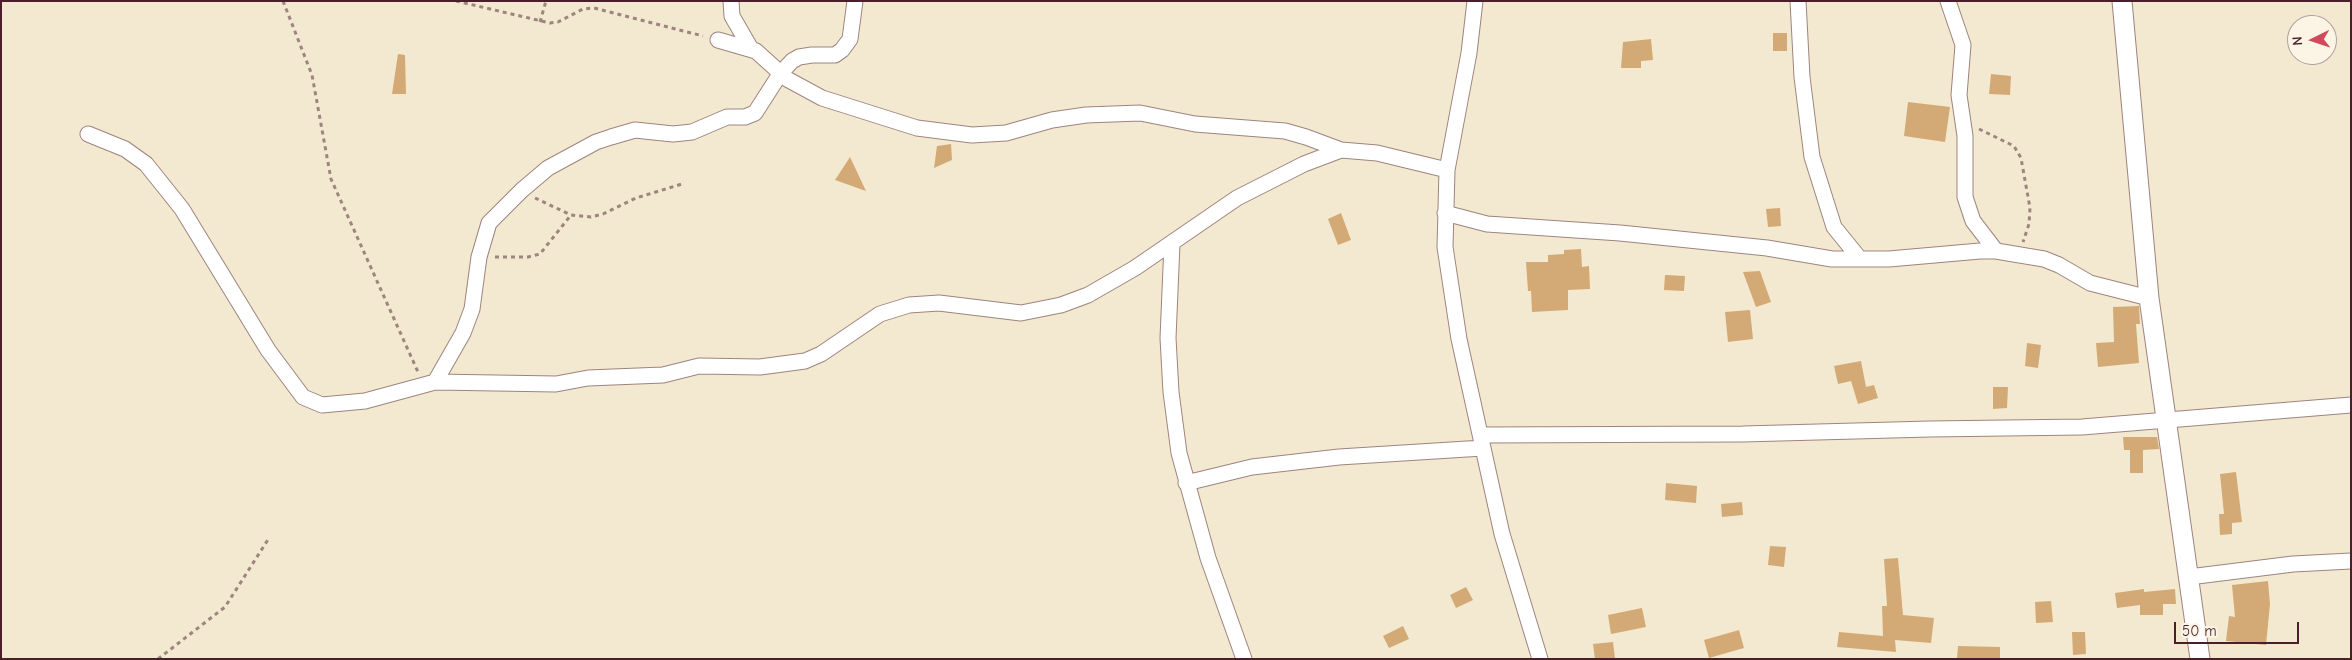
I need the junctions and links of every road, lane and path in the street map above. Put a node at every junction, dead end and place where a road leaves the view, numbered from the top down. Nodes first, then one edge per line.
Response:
1 (283, 1) edge
2 (456, 1) edge
3 (546, 1) edge
4 (731, 1) edge
5 (855, 1) edge
6 (1475, 1) edge
7 (1798, 1) edge
8 (1948, 1) edge
9 (2122, 1) edge
10 (540, 22) junction
11 (718, 40) joint
12 (751, 48) junction
13 (780, 74) junction
14 (1962, 115) junction
15 (88, 134) dead end
16 (1340, 150) junction
17 (1447, 170) junction
18 (682, 184) dead end
19 (522, 190) junction
20 (1445, 213) junction
21 (571, 216) junction
22 (1172, 244) junction
23 (1996, 251) junction
24 (2018, 254) junction
25 (479, 257) junction
26 (1860, 259) junction
27 (2148, 298) junction
28 (429, 383) junction
29 (2351, 405) edge
30 (2166, 421) junction
31 (1482, 441) junction
32 (1186, 482) junction
33 (269, 538) dead end
34 (2351, 561) edge
35 (2189, 577) junction
36 (158, 659) edge
37 (1244, 659) edge
38 (1540, 659) edge
39 (2200, 659) edge

1 - 28 path
2 - 10 path
3 - 10 path
4 - 12 street
5 - 13 street
6 - 17 street
7 - 26 street
8 - 14 street
9 - 27 street
10 - 11 path
11 - 12 street
12 - 13 street
13 - 16 street
13 - 19 street
14 - 23 street
14 - 24 path
15 - 28 street
16 - 17 street
16 - 22 street
17 - 20 street
18 - 21 path
19 - 21 path
19 - 25 street
20 - 26 street
20 - 31 street
21 - 25 path
22 - 28 street
22 - 32 street
23 - 24 street
23 - 26 street
24 - 27 street
25 - 28 street
27 - 30 street
29 - 30 street
30 - 31 street
30 - 35 street
31 - 32 street
31 - 38 street
32 - 37 street
33 - 36 path
34 - 35 street
35 - 39 street

